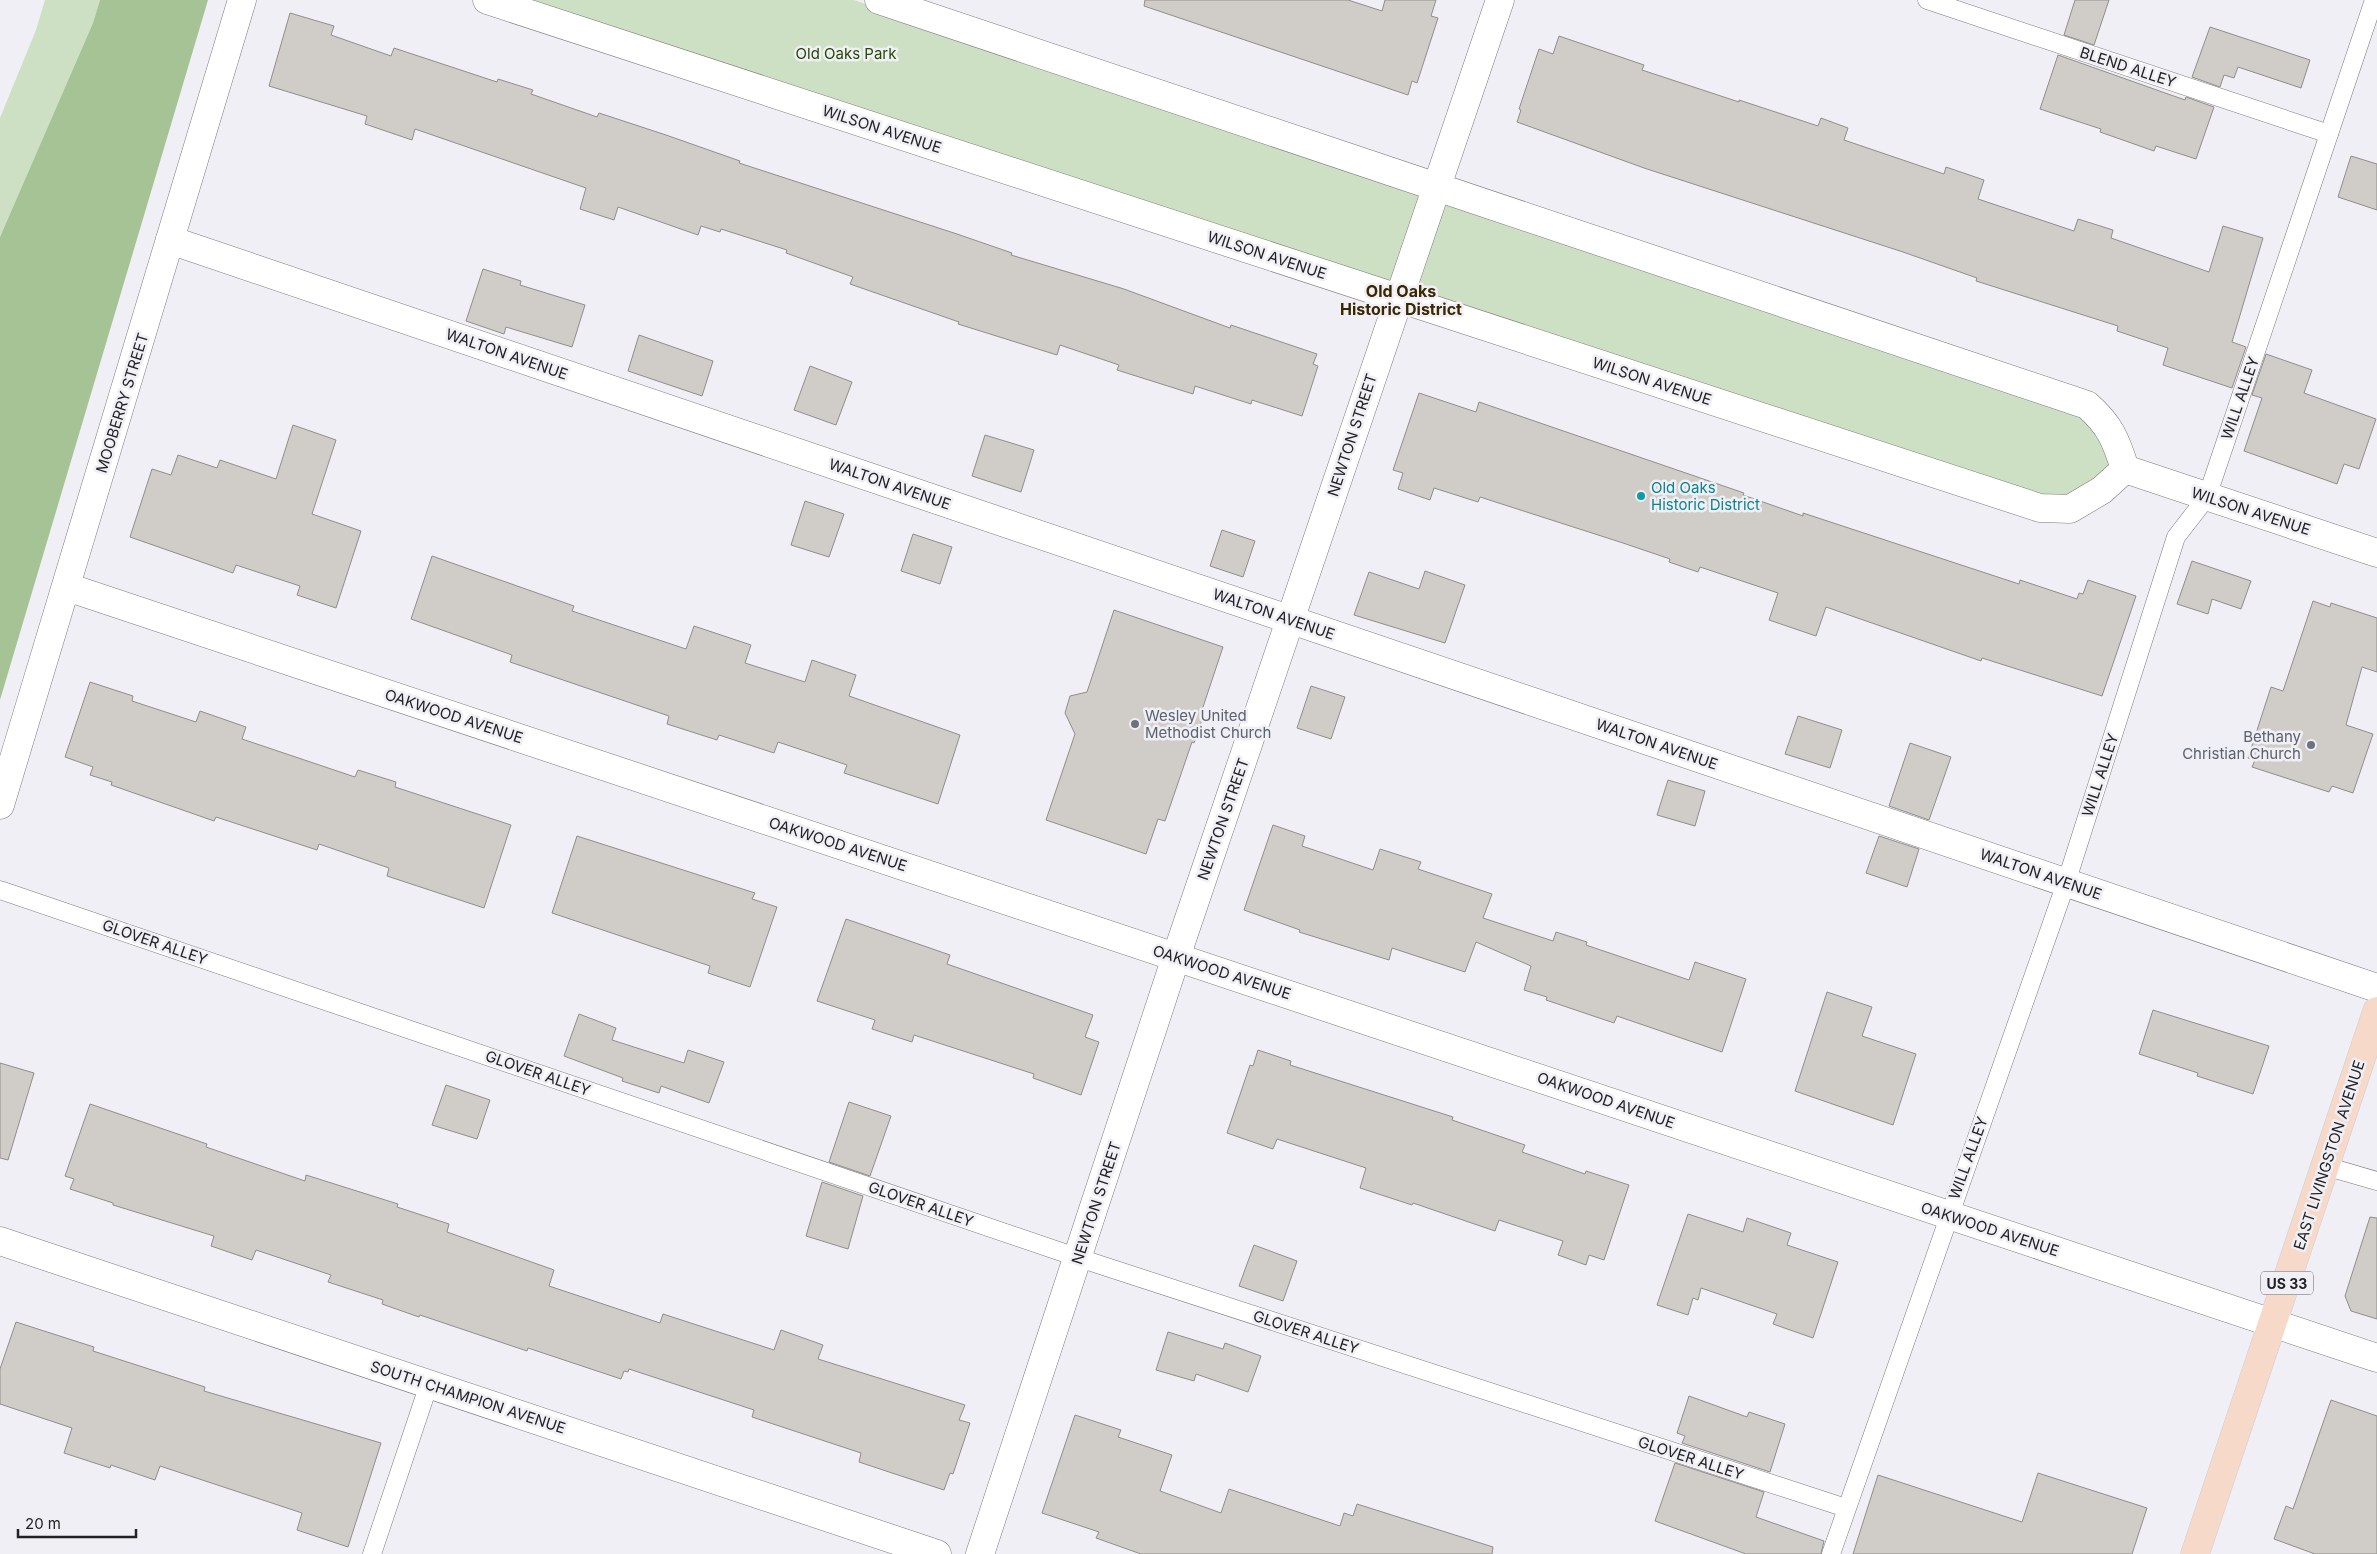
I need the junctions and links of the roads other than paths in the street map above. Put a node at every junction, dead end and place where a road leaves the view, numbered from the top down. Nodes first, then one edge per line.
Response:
1 (242, 0) edge
2 (486, 0) edge
3 (879, 0) edge
4 (1500, 0) edge
5 (1926, 0) edge
6 (2374, 0) edge
7 (2329, 134) junction
8 (1436, 186) junction
9 (170, 240) junction
10 (1398, 298) junction
11 (2125, 469) junction
12 (2207, 497) junction
13 (2377, 553) edge
14 (67, 587) junction
15 (1291, 620) junction
16 (0, 805) edge
17 (2066, 883) junction
18 (0, 890) edge
19 (1176, 957) junction
20 (2377, 988) edge
21 (2377, 1011) edge
22 (2326, 1166) junction
23 (2377, 1181) edge
24 (1948, 1216) junction
25 (0, 1240) edge
26 (1079, 1258) junction
27 (2273, 1323) junction
28 (2377, 1358) edge
29 (429, 1384) junction
30 (1846, 1508) junction
31 (372, 1554) edge
32 (937, 1554) edge
33 (980, 1554) edge
34 (1831, 1554) edge
35 (2195, 1554) edge

1 - 9 street, MOOBERRY STREET
2 - 10 street, WILSON AVENUE
3 - 8 street
4 - 8 street, NEWTON STREET
5 - 7 lane, BLEND ALLEY
6 - 7 lane, WILL ALLEY
7 - 12 lane, WILL ALLEY
8 - 10 street, NEWTON STREET
8 - 11 street
9 - 14 street, MOOBERRY STREET
9 - 15 street, WALTON AVENUE
10 - 11 street, WILSON AVENUE
10 - 15 street, NEWTON STREET
11 - 12 street, WILSON AVENUE
12 - 13 street, WILSON AVENUE
12 - 17 lane, WILL ALLEY
14 - 16 street, MOOBERRY STREET
14 - 19 street, OAKWOOD AVENUE
15 - 17 street, WALTON AVENUE
15 - 19 street, NEWTON STREET
17 - 20 street, WALTON AVENUE
17 - 24 lane, WILL ALLEY
18 - 26 lane, GLOVER ALLEY
19 - 24 street, OAKWOOD AVENUE
19 - 26 street, NEWTON STREET
21 - 22 main road, EAST LIVINGSTON AVENUE / US 33
22 - 23 lane
22 - 27 main road, EAST LIVINGSTON AVENUE / US 33
24 - 27 street, OAKWOOD AVENUE
24 - 30 lane, WILL ALLEY
25 - 29 street, SOUTH CHAMPION AVENUE
26 - 30 lane, GLOVER ALLEY
26 - 33 street, NEWTON STREET
27 - 28 street, OAKWOOD AVENUE
27 - 35 main road, EAST LIVINGSTON AVENUE / US 33
29 - 31 lane
29 - 32 street, SOUTH CHAMPION AVENUE
30 - 34 lane, WILL ALLEY

